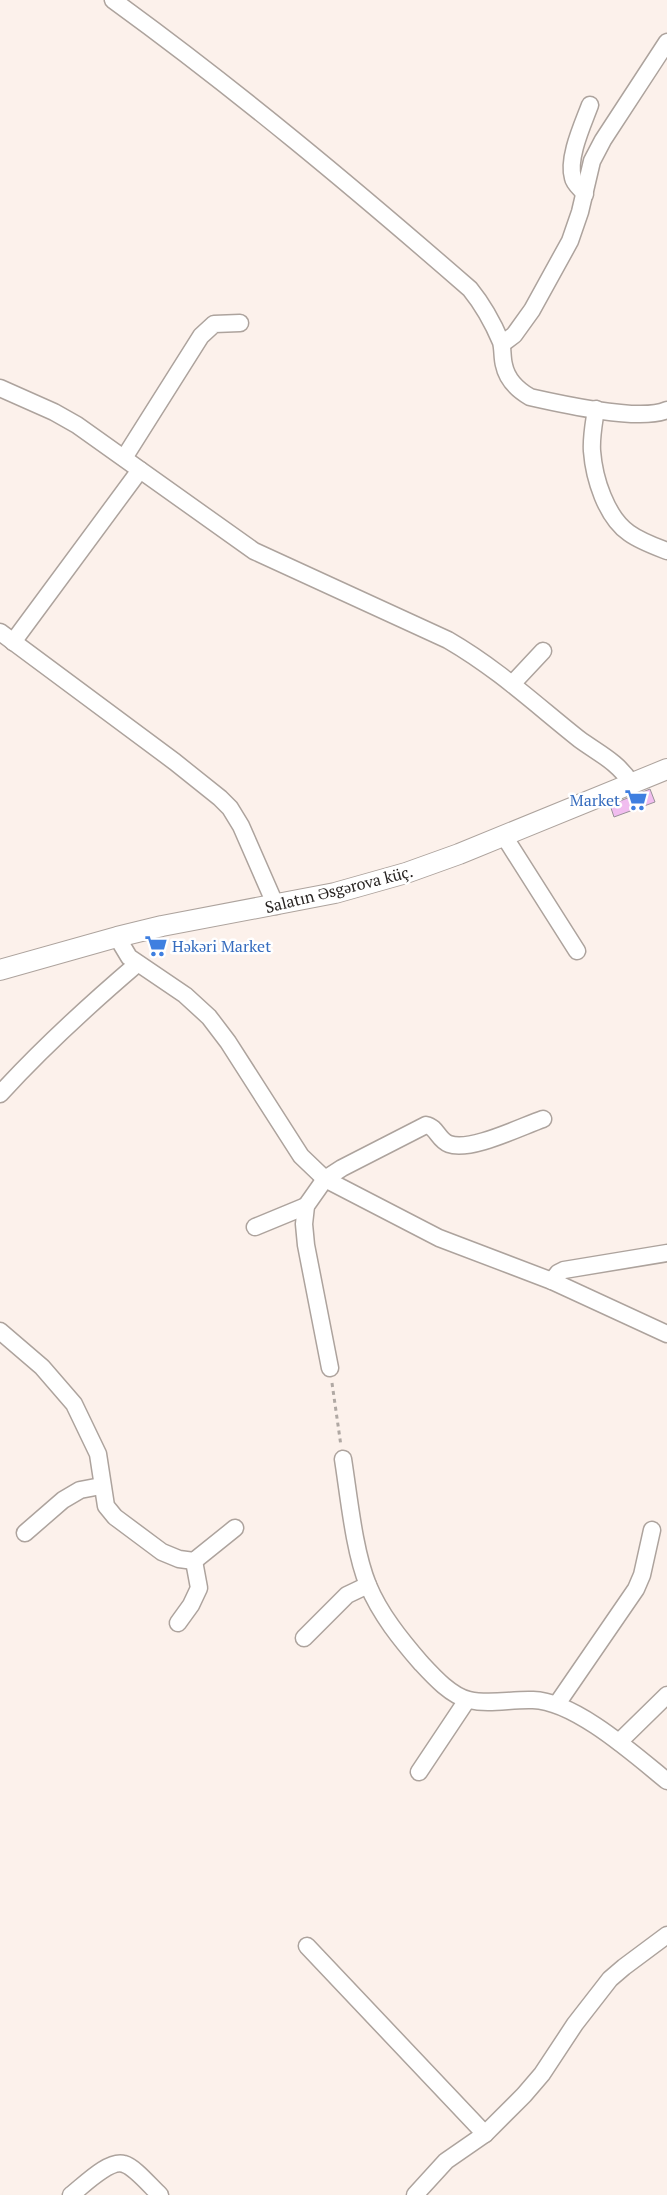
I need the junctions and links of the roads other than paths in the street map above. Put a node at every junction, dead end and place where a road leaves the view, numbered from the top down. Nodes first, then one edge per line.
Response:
1 (113, 0) edge
2 (667, 42) edge
3 (590, 104) dead end
4 (584, 194) junction
5 (240, 323) dead end
6 (502, 344) junction
7 (0, 388) edge
8 (596, 409) junction
9 (667, 410) edge
10 (124, 458) junction
11 (140, 470) junction
12 (667, 551) edge
13 (6, 637) edge
14 (543, 651) dead end
15 (513, 683) junction
16 (667, 769) edge
17 (630, 783) junction
18 (504, 836) junction
19 (276, 906) junction
20 (117, 937) junction
21 (577, 951) dead end
22 (137, 964) junction
23 (0, 970) edge
24 (0, 1094) edge
25 (542, 1119) dead end
26 (325, 1179) junction
27 (306, 1206) junction
28 (255, 1227) dead end
29 (667, 1253) edge
30 (552, 1281) junction
31 (0, 1331) edge
32 (667, 1334) edge
33 (330, 1368) road end
34 (343, 1459) road end
35 (101, 1486) junction
36 (235, 1528) dead end
37 (652, 1530) dead end
38 (26, 1532) dead end
39 (194, 1561) junction
40 (368, 1585) junction
41 (178, 1623) dead end
42 (304, 1638) dead end
43 (667, 1695) edge
44 (467, 1700) junction
45 (557, 1704) junction
46 (619, 1742) junction
47 (419, 1772) dead end
48 (667, 1781) edge
49 (667, 1935) edge
50 (307, 1946) dead end
51 (485, 2134) junction
52 (71, 2195) edge
53 (160, 2195) edge
54 (415, 2195) edge

1 - 6 street
2 - 4 street
3 - 4 street
4 - 6 street
5 - 10 street
6 - 8 street
7 - 10 street
8 - 9 street
8 - 12 street
10 - 11 street
11 - 13 street
11 - 15 street
13 - 19 street
14 - 15 street
15 - 17 street
16 - 17 street, Salatın Əsgərova küç.
17 - 18 street, Salatın Əsgərova küç.
18 - 19 street, Salatın Əsgərova küç.
18 - 21 street
19 - 20 street, Salatın Əsgərova küç.
20 - 22 street
20 - 23 street, Salatın Əsgərova küç.
22 - 24 street
22 - 26 street
25 - 26 street
26 - 27 street
26 - 30 street
27 - 28 street
27 - 33 street
29 - 30 street
30 - 32 street
31 - 35 street
34 - 40 street
35 - 38 street
35 - 39 street
36 - 39 street
37 - 45 street
39 - 41 street
40 - 42 street
40 - 44 street
43 - 46 street
44 - 45 street
44 - 47 street
45 - 46 street
46 - 48 street
49 - 51 street
50 - 51 street
51 - 54 street
52 - 53 street

